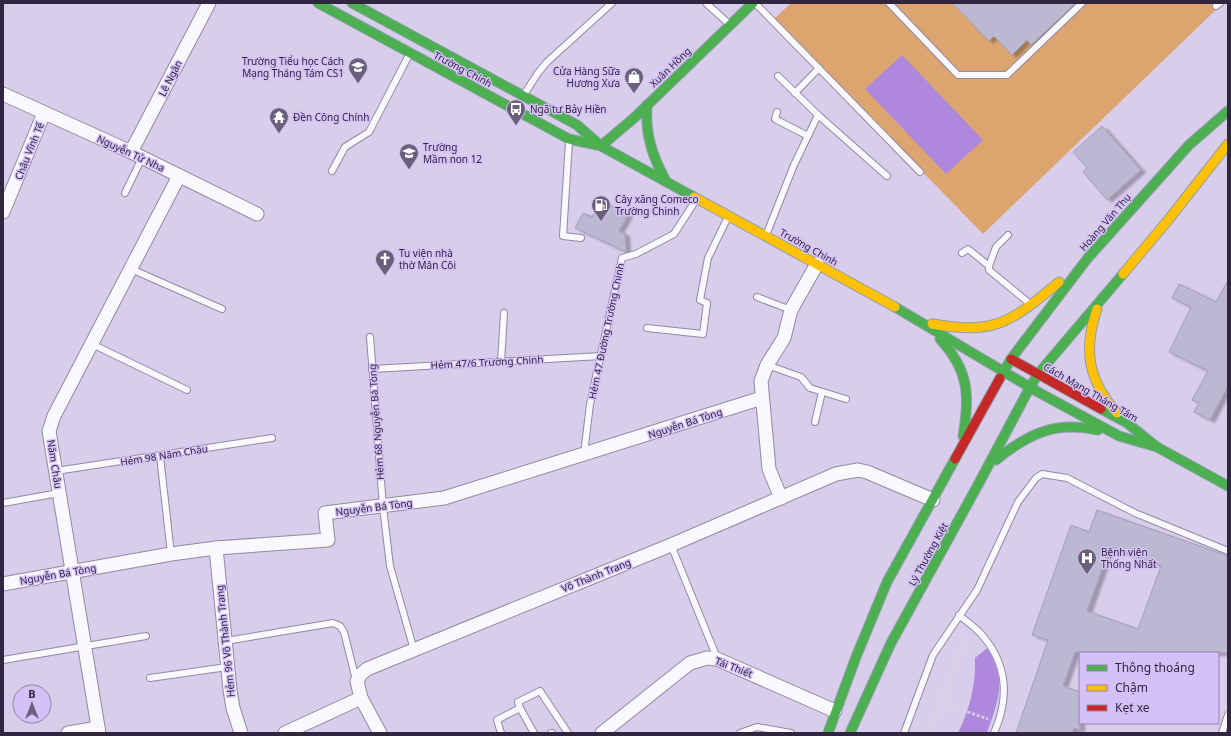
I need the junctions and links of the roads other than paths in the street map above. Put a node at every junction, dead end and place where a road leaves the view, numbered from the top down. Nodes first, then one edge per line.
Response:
1 (209, 3) edge
2 (318, 3) edge
3 (612, 3) edge
4 (706, 3) edge
5 (754, 3) edge
6 (889, 3) edge
7 (1082, 3) edge
8 (356, 4) edge
9 (730, 25) junction
10 (419, 39) junction
11 (410, 53) junction
12 (819, 68) junction
13 (778, 76) dead end
14 (796, 93) junction
15 (3, 94) edge
16 (524, 96) junction
17 (647, 105) junction
18 (1228, 111) edge
19 (777, 112) dead end
20 (44, 113) junction
21 (818, 115) junction
22 (808, 136) junction
23 (569, 139) junction
24 (1228, 144) edge
25 (601, 146) junction
26 (136, 155) junction
27 (332, 171) dead end
28 (920, 172) dead end
29 (179, 176) junction
30 (887, 176) dead end
31 (666, 181) junction
32 (125, 193) dead end
33 (697, 198) junction
34 (3, 212) edge
35 (257, 214) dead end
36 (728, 216) junction
37 (1008, 235) dead end
38 (766, 236) junction
39 (581, 238) dead end
40 (962, 253) dead end
41 (1087, 259) junction
42 (817, 264) junction
43 (989, 266) junction
44 (131, 269) junction
45 (757, 297) dead end
46 (1102, 297) junction
47 (1032, 306) junction
48 (222, 309) dead end
49 (791, 310) junction
50 (504, 313) dead end
51 (919, 320) junction
52 (647, 328) dead end
53 (370, 337) dead end
54 (92, 344) junction
55 (601, 356) junction
56 (1012, 359) junction
57 (502, 362) junction
58 (767, 365) junction
59 (372, 369) junction
60 (1004, 372) junction
61 (1038, 374) junction
62 (1030, 387) junction
63 (187, 390) dead end
64 (822, 392) junction
65 (762, 398) junction
66 (846, 399) dead end
67 (815, 422) dead end
68 (1127, 423) junction
69 (1119, 436) junction
70 (272, 438) dead end
71 (1157, 447) junction
72 (584, 455) junction
73 (160, 456) junction
74 (955, 459) junction
75 (990, 465) junction
76 (56, 471) junction
77 (1228, 486) edge
78 (59, 493) junction
79 (781, 498) junction
80 (933, 500) junction
81 (3, 503) edge
82 (383, 506) junction
83 (671, 545) junction
84 (216, 548) junction
85 (1228, 551) edge
86 (171, 554) junction
87 (72, 572) junction
88 (3, 584) edge
89 (959, 615) junction
90 (146, 636) dead end
91 (226, 641) junction
92 (85, 646) junction
93 (414, 650) junction
94 (717, 659) junction
95 (3, 660) edge
96 (227, 667) junction
97 (150, 678) dead end
98 (357, 681) junction
99 (361, 698) junction
100 (520, 708) junction
101 (835, 711) junction
102 (1228, 715) edge
103 (99, 730) edge
104 (68, 733) edge
105 (241, 733) edge
106 (285, 733) edge
107 (380, 733) edge
108 (501, 733) edge
109 (534, 733) edge
110 (568, 733) edge
111 (602, 733) edge
112 (740, 733) edge
113 (791, 733) edge
114 (828, 733) edge
115 (850, 733) edge
116 (904, 733) edge
117 (994, 733) edge
118 (1222, 733) edge

1 - 26 street, Lê Ngân
2 - 11 main road, Trường Chinh
3 - 16 lane
4 - 9 lane
5 - 9 main road, Xuân Hồng
5 - 12 lane
6 - 7 lane
8 - 10 main road, Trường Chinh
9 - 17 main road, Xuân Hồng
10 - 11 main road
10 - 16 main road, Trường Chinh
11 - 23 main road, Trường Chinh
11 - 27 lane
12 - 14 lane
12 - 28 lane
13 - 14 lane
14 - 21 lane
15 - 20 street, Nguyễn Tử Nha
16 - 25 main road, Trường Chinh
17 - 25 main road, Xuân Hồng
17 - 31 main road
18 - 41 main road, Hoàng Văn Thụ
19 - 22 lane
20 - 26 street, Nguyễn Tử Nha
20 - 34 street, Châu Vĩnh Tế
21 - 22 lane
21 - 30 lane
22 - 38 lane
23 - 25 main road, Trường Chinh
23 - 39 lane
24 - 46 main road
25 - 31 main road, Trường Chinh
26 - 29 street, Nguyễn Tử Nha
26 - 32 lane
29 - 35 street, Nguyễn Tử Nha
29 - 44 street, Năm Châu
31 - 33 main road, Trường Chinh
33 - 36 main road, Trường Chinh
33 - 55 lane, Hẻm 47 Đường Trường Chinh
36 - 38 main road, Trường Chinh
36 - 52 lane
37 - 43 lane
38 - 42 main road, Trường Chinh
40 - 43 lane
41 - 47 main road
41 - 56 main road, Hoàng Văn Thụ
42 - 49 street
42 - 51 main road, Trường Chinh
43 - 47 lane
44 - 48 lane
44 - 54 street, Năm Châu
45 - 49 lane
46 - 61 main road
46 - 68 main road
47 - 51 main road
49 - 58 street
50 - 57 lane
51 - 60 main road, Trường Chinh
51 - 74 main road
53 - 59 lane, Hẻm 68 Nguyễn Bá Tòng
54 - 63 lane
54 - 76 street, Năm Châu
55 - 57 lane, Hẻm 47/6 Trường Chinh
55 - 72 lane, Hẻm 47 Đường Trường Chinh
56 - 60 main road, Hoàng Văn Thụ
56 - 61 main road, Cách Mạng Tháng Tám
57 - 59 lane, Hẻm 47/6 Trường Chinh
58 - 64 lane
58 - 65 street
59 - 82 lane, Hẻm 68 Nguyễn Bá Tòng
60 - 62 main road, Trường Chinh
60 - 74 main road
61 - 62 main road, Lý Thường Kiệt
61 - 68 main road, Cách Mạng Tháng Tám
62 - 69 main road, Cách Mạng Tháng Tám
62 - 75 main road, Lý Thường Kiệt
64 - 66 lane
64 - 67 lane
65 - 72 street, Nguyễn Bá Tòng
65 - 79 street
68 - 71 main road, Cách Mạng Tháng Tám
69 - 71 main road, Cách Mạng Tháng Tám
69 - 75 main road
70 - 73 lane, Hẻm 98 Năm Châu
71 - 77 main road, Cách Mạng Tháng Tám
72 - 82 street, Nguyễn Bá Tòng
73 - 76 lane, Hẻm 98 Năm Châu
73 - 86 lane
74 - 80 main road
75 - 115 main road, Lý Thường Kiệt
76 - 78 street, Năm Châu
78 - 81 lane
78 - 87 street, Năm Châu
79 - 80 street, Võ Thành Trang
79 - 83 street, Võ Thành Trang
80 - 101 main road
82 - 84 street, Nguyễn Bá Tòng
82 - 93 lane, Hẻm 68 Nguyễn Bá Tòng
83 - 93 street, Võ Thành Trang
83 - 94 lane
84 - 86 street, Nguyễn Bá Tòng
84 - 91 street, Hẻm 96 Võ Thành Trang
85 - 89 lane
86 - 87 street, Nguyễn Bá Tòng
87 - 88 street, Nguyễn Bá Tòng
87 - 92 street, Năm Châu
89 - 116 lane
89 - 117 lane
90 - 92 lane
91 - 96 street, Hẻm 96 Võ Thành Trang
91 - 98 lane
92 - 95 lane
92 - 103 street, Năm Châu
93 - 98 street, Võ Thành Trang
94 - 101 street, Tái Thiết
94 - 111 street, Tái Thiết
96 - 97 lane
96 - 105 street, Hẻm 96 Võ Thành Trang
98 - 99 street
99 - 106 street
99 - 107 street
100 - 108 lane
100 - 109 lane
100 - 110 lane
101 - 114 main road
102 - 118 lane
103 - 104 street
112 - 113 lane

